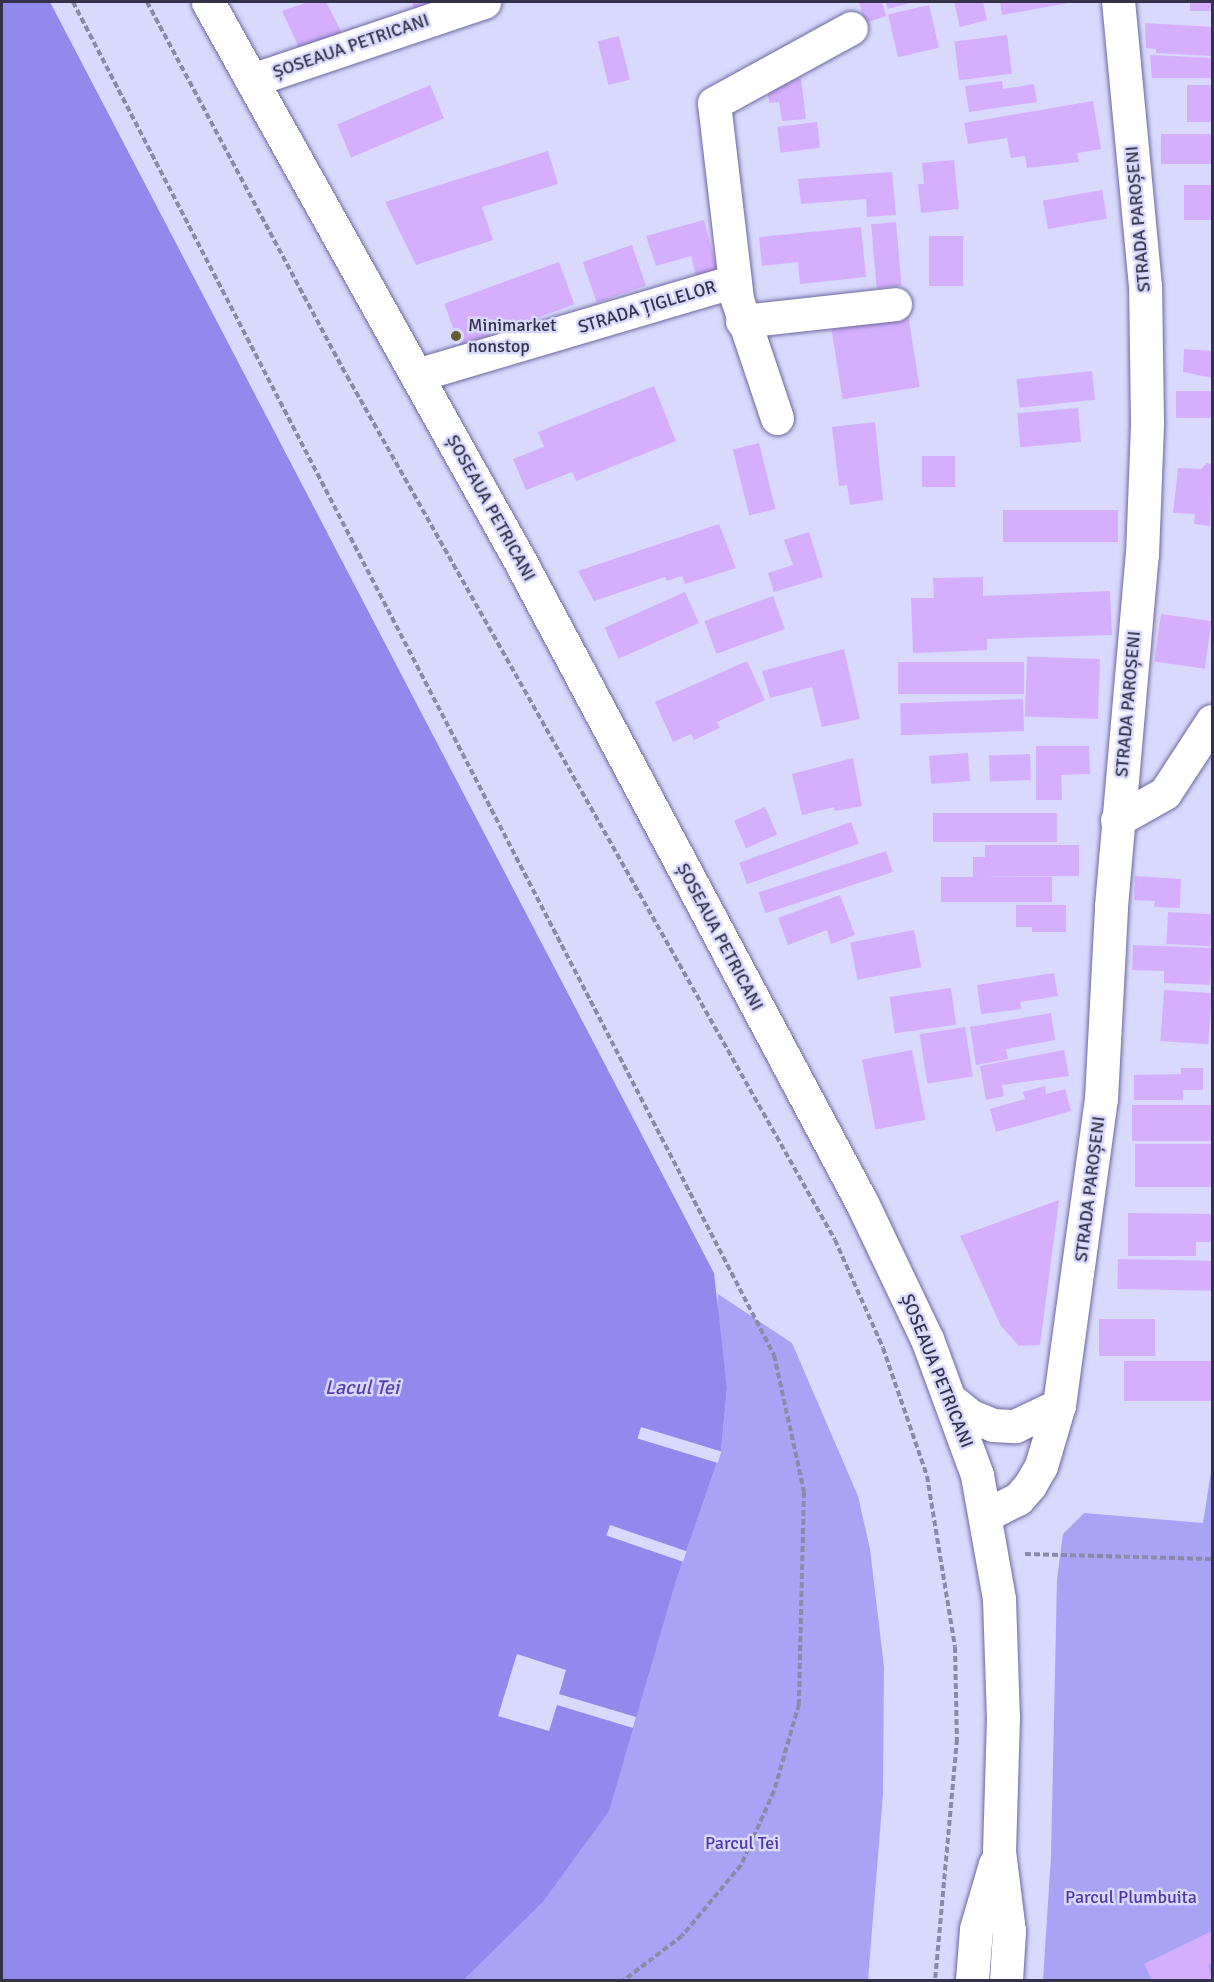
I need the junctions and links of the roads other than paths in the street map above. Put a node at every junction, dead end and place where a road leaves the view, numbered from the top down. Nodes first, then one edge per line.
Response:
1 (208, 2) edge
2 (484, 2) edge
3 (1118, 2) edge
4 (851, 28) dead end
5 (252, 80) junction
6 (734, 281) junction
7 (895, 304) dead end
8 (742, 321) junction
9 (417, 375) junction
10 (777, 418) dead end
11 (1212, 721) edge
12 (1117, 820) junction
13 (951, 1400) junction
14 (1059, 1405) junction
15 (986, 1515) junction
16 (999, 1851) junction
17 (972, 1980) edge
18 (1006, 1980) edge

1 - 5 street, ȘOSEAUA PETRICANI
2 - 5 street, ȘOSEAUA PETRICANI
3 - 12 street, STRADA PAROȘENI
4 - 6 street
5 - 9 street, ȘOSEAUA PETRICANI
6 - 8 street, STRADA ȚIGLELOR
6 - 9 street, STRADA ȚIGLELOR
7 - 8 street
8 - 10 street, STRADA ȚIGLELOR
9 - 13 street, ȘOSEAUA PETRICANI
11 - 12 street
12 - 14 street, STRADA PAROȘENI
13 - 14 street
13 - 15 street, ȘOSEAUA PETRICANI
14 - 15 street, STRADA PAROȘENI
15 - 16 street, ȘOSEAUA PETRICANI
16 - 17 street
16 - 18 street

